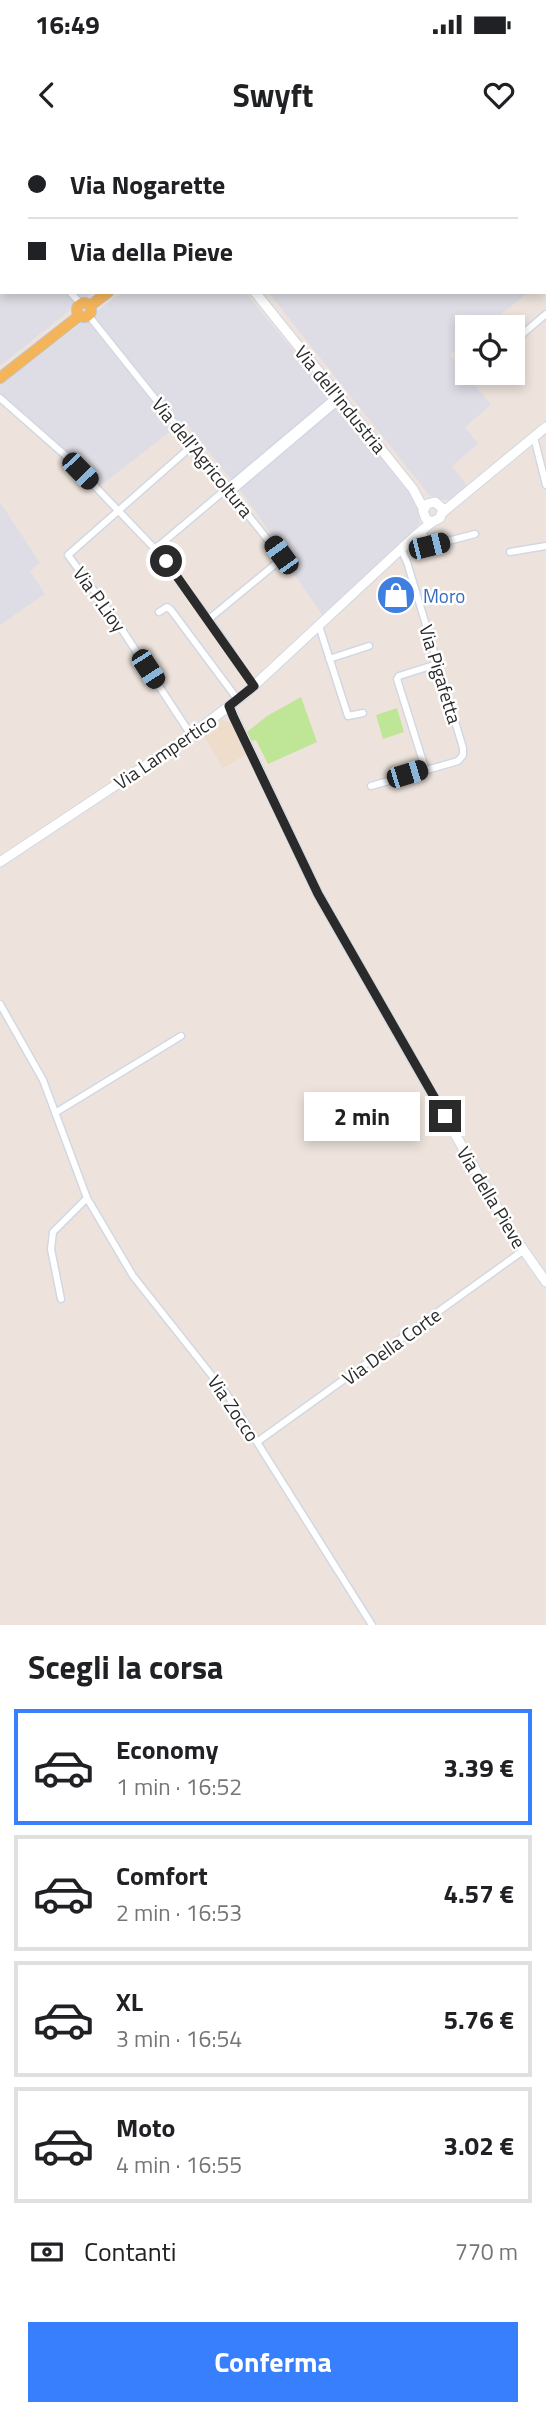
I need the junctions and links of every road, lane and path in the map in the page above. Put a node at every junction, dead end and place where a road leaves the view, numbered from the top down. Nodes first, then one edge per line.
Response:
1 (72, 294) edge
2 (105, 294) edge
3 (259, 294) edge
4 (85, 310) junction
5 (546, 314) edge
6 (525, 332) edge
7 (0, 378) edge
8 (341, 396) junction
9 (0, 398) edge
10 (546, 427) edge
11 (534, 437) junction
12 (193, 445) junction
13 (546, 485) edge
14 (230, 490) junction
15 (438, 506) junction
16 (119, 509) junction
17 (424, 512) junction
18 (432, 522) junction
19 (419, 533) junction
20 (475, 534) dead end
21 (546, 546) edge
22 (155, 549) junction
23 (401, 549) junction
24 (510, 552) dead end
25 (159, 612) dead end
26 (209, 620) junction
27 (319, 626) junction
28 (369, 646) dead end
29 (329, 659) junction
30 (438, 664) junction
31 (254, 686) junction
32 (238, 699) junction
33 (229, 706) junction
34 (363, 713) dead end
35 (191, 735) junction
36 (425, 768) junction
37 (370, 786) dead end
38 (0, 862) edge
39 (0, 1004) edge
40 (181, 1036) dead end
41 (55, 1113) junction
42 (87, 1198) junction
43 (524, 1250) junction
44 (542, 1267) edge
45 (546, 1282) edge
46 (61, 1299) dead end
47 (257, 1441) junction
48 (372, 1625) edge

1 - 4 street, Via dell'Agricoltura
2 - 4 main road
3 - 8 street, Via dell'Industria
4 - 7 main road
4 - 12 street, Via dell'Agricoltura
5 - 6 street
8 - 14 street
8 - 15 street, Via dell'Industria
8 - 17 street, Via dell'Industria
9 - 16 street
10 - 11 street, Via Lampertico
11 - 13 street
11 - 15 street, Via Lampertico
12 - 14 street, Via dell'Agricoltura
12 - 16 street
14 - 22 street
14 - 26 street, Via dell'Agricoltura
15 - 17 street, Via Lampertico
15 - 18 street, Via Lampertico
16 - 22 street
16 - 35 street, Via P.Lioy
17 - 18 street
17 - 19 street, Via Lampertico
18 - 19 street, Via Lampertico
19 - 20 street
19 - 23 street, Via Lampertico
21 - 24 street
22 - 26 street
23 - 27 street, Via Lampertico
23 - 30 street, Via Pigafetta
25 - 32 street
26 - 31 street
27 - 29 street
27 - 31 street, Via Lampertico
28 - 29 street
29 - 34 street
30 - 36 street, Via Pigafetta
30 - 36 street
31 - 32 street, Via Lampertico
32 - 33 street, Via Lampertico
33 - 35 street, Via Lampertico
33 - 43 street, Via della Pieve
35 - 38 street, Via Lampertico
36 - 37 street
39 - 41 street, Via Zocco
40 - 41 street
41 - 42 street, Via Zocco
42 - 46 street
42 - 47 street, Via Zocco
43 - 44 street, Via della Pieve
43 - 47 street, Via Della Corte
44 - 45 street, Via della Pieve
47 - 48 street, Via Zocco

